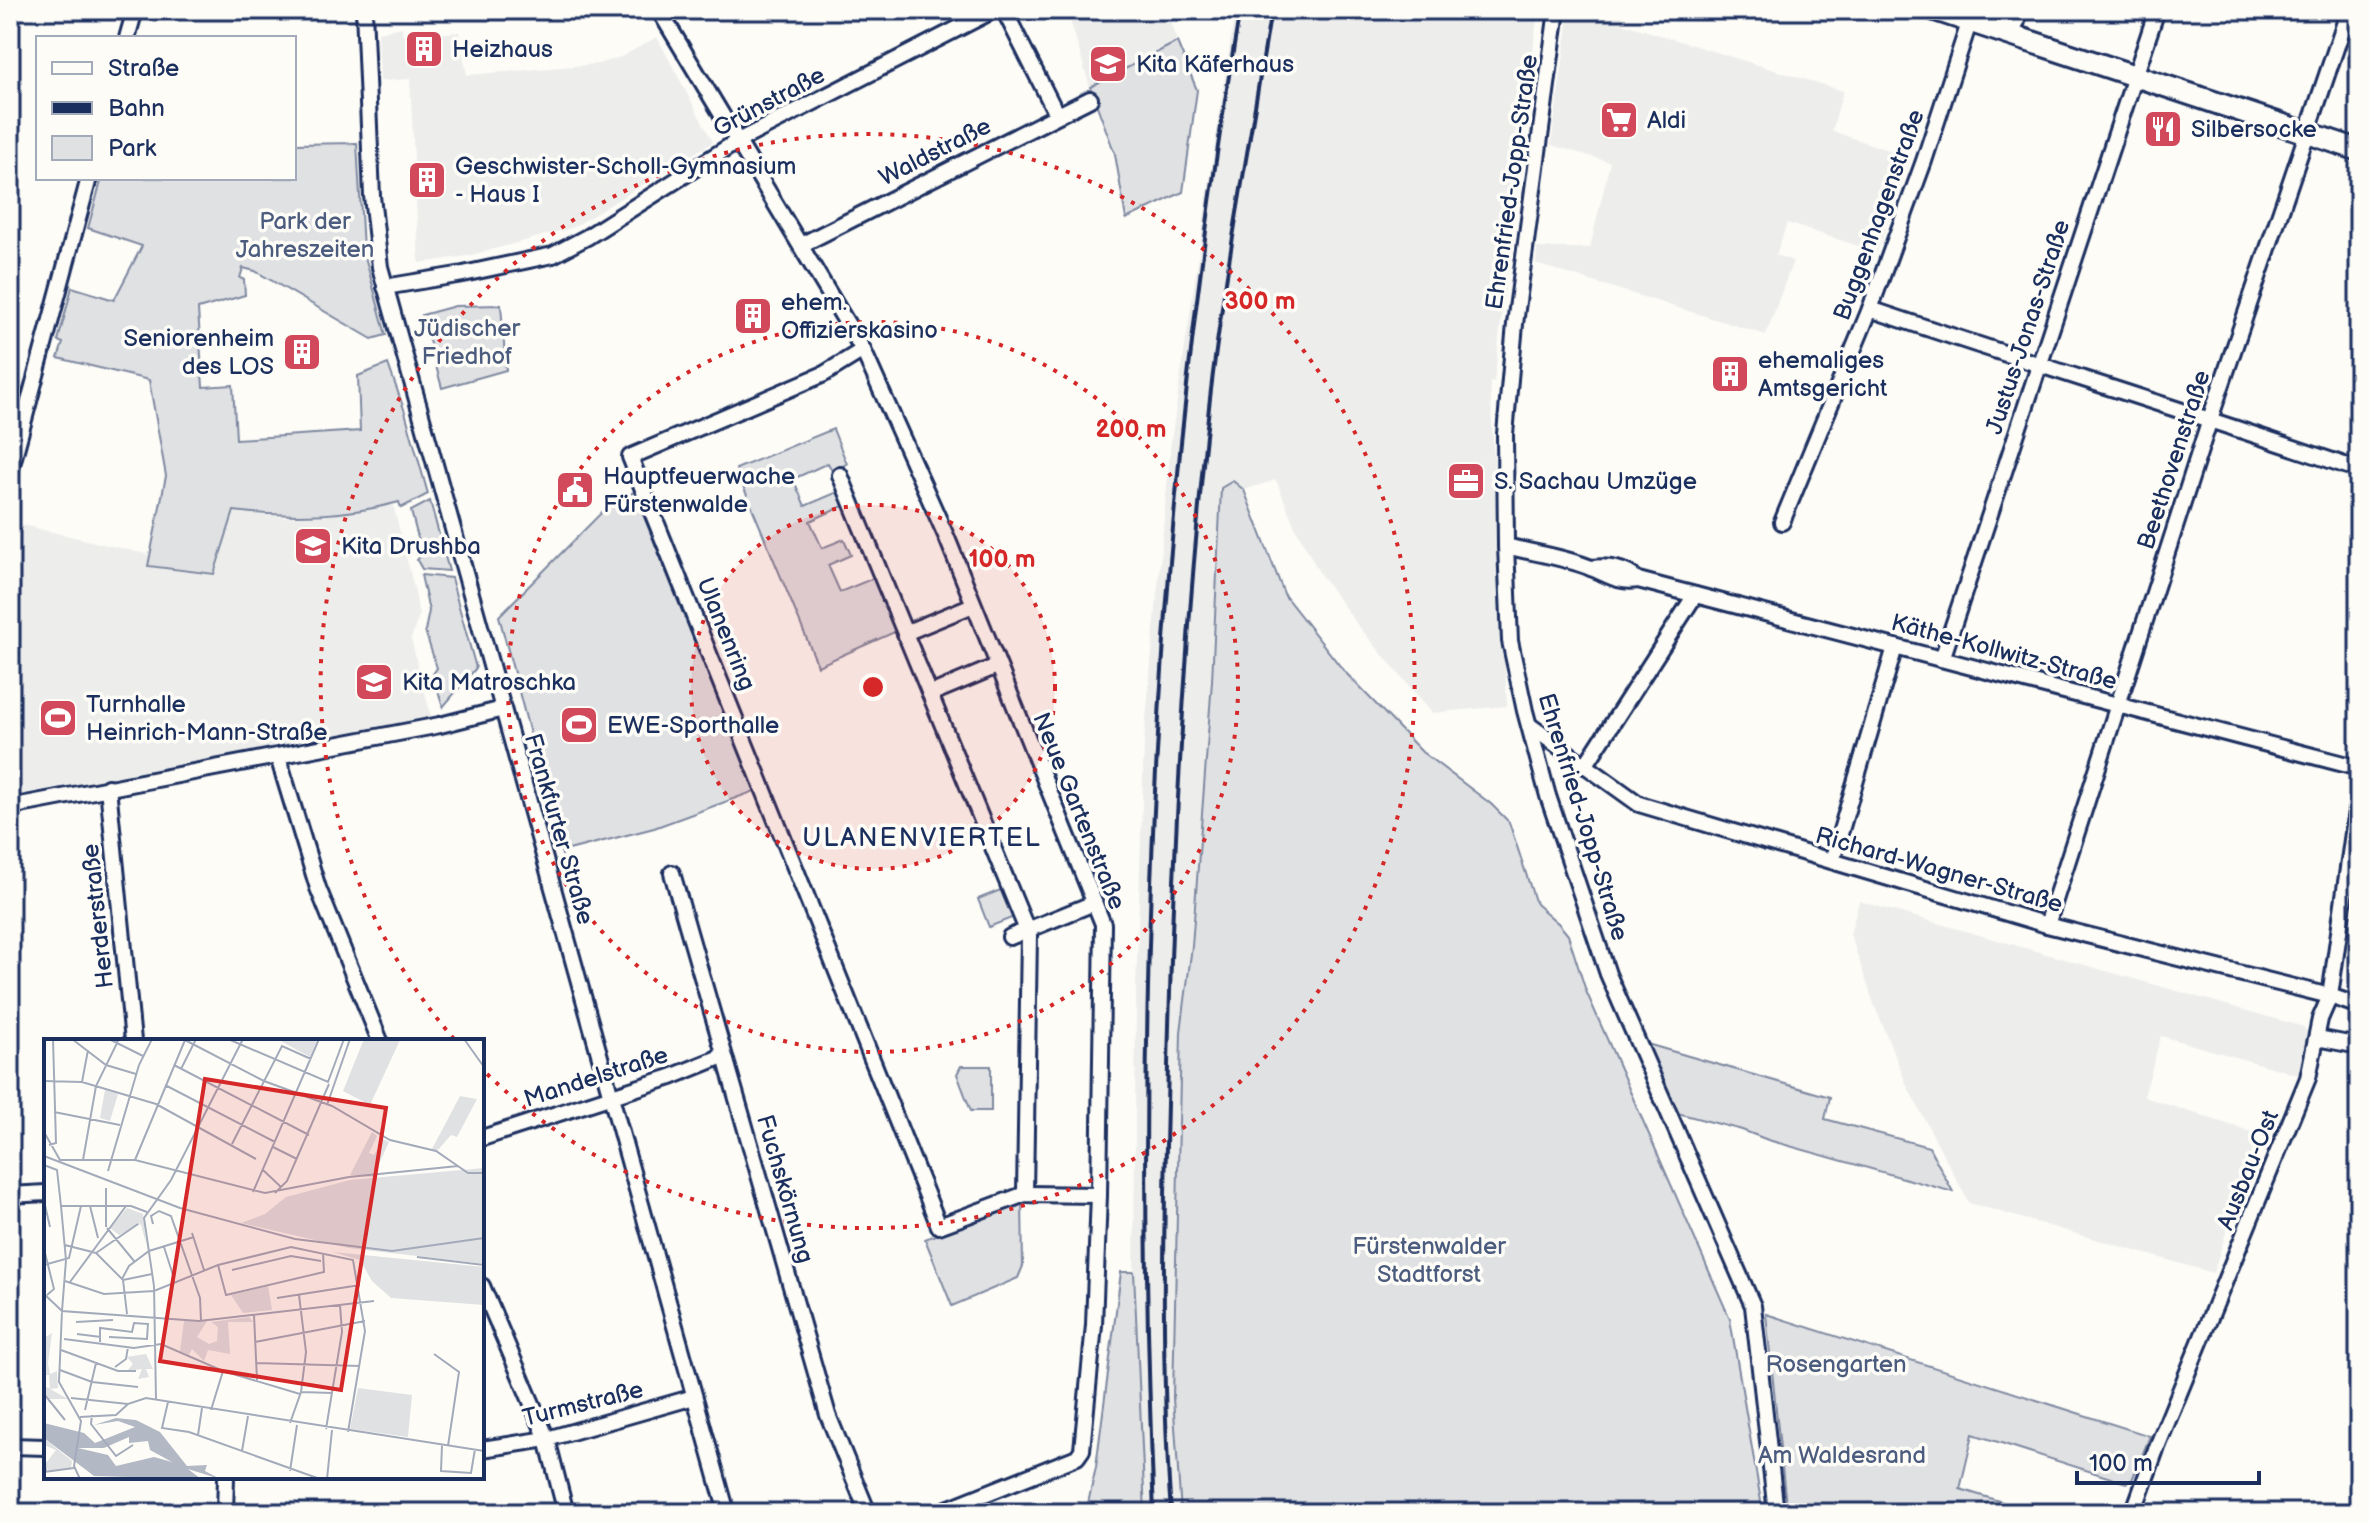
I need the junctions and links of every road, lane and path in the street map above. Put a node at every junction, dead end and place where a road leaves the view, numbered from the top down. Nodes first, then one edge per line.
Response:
1 (135, 10) edge
2 (364, 10) edge
3 (659, 10) edge
4 (994, 10) edge
5 (1004, 10) edge
6 (1557, 10) edge
7 (1935, 10) edge
8 (2157, 10) edge
9 (2349, 10) edge
10 (1974, 14) edge
11 (128, 36) edge
12 (2138, 70) junction
13 (1090, 99) dead end
14 (1057, 115) junction
15 (2310, 127) junction
16 (2359, 136) edge
17 (738, 141) junction
18 (2359, 150) edge
19 (88, 180) edge
20 (801, 245) junction
21 (385, 287) junction
22 (1870, 309) junction
23 (863, 350) junction
24 (2038, 366) junction
25 (2210, 419) junction
26 (2359, 470) edge
27 (10, 472) edge
28 (840, 475) dead end
29 (1782, 522) dead end
30 (1506, 546) junction
31 (1695, 595) junction
32 (973, 605) junction
33 (905, 633) junction
34 (1895, 647) junction
35 (1942, 659) junction
36 (997, 666) junction
37 (930, 694) junction
38 (2118, 705) junction
39 (503, 709) junction
40 (1529, 725) junction
41 (278, 757) junction
42 (1585, 766) junction
43 (2359, 768) edge
44 (108, 787) junction
45 (2359, 790) edge
46 (10, 807) edge
47 (1832, 861) junction
48 (672, 873) dead end
49 (1094, 903) junction
50 (2047, 925) junction
51 (1027, 930) junction
52 (1010, 937) dead end
53 (2330, 996) junction
54 (2359, 1006) edge
55 (2317, 1038) junction
56 (133, 1039) edge
57 (379, 1039) edge
58 (2359, 1046) edge
59 (723, 1056) junction
60 (611, 1095) junction
61 (484, 1137) edge
62 (44, 1193) edge
63 (1025, 1194) junction
64 (10, 1195) edge
65 (1099, 1195) junction
66 (484, 1291) edge
67 (694, 1397) junction
68 (547, 1439) junction
69 (10, 1446) edge
70 (44, 1447) edge
71 (484, 1449) edge
72 (226, 1479) edge
73 (225, 1513) edge
74 (566, 1513) edge
75 (727, 1513) edge
76 (868, 1513) edge
77 (937, 1513) edge
78 (1776, 1513) edge
79 (2133, 1513) edge

1 - 11 street
2 - 21 street, Frankfurter Straße
3 - 17 street, Neue Gartenstraße
4 - 17 street, Grünstraße
5 - 14 street
6 - 30 street, Ehrenfried-Jopp-Straße
7 - 10 street
8 - 12 street, Justus-Jonas-Straße
9 - 15 street, Beethovenstraße
10 - 12 street
10 - 22 street, Buggenhagenstraße
12 - 15 street
12 - 24 street, Justus-Jonas-Straße
13 - 14 street, Waldstraße
14 - 20 street, Waldstraße
15 - 16 street
15 - 18 street
15 - 25 street, Beethovenstraße
17 - 20 street, Neue Gartenstraße
17 - 21 street, Grünstraße
19 - 27 street
20 - 23 street, Neue Gartenstraße
21 - 39 street, Frankfurter Straße
22 - 24 street
22 - 29 street, Buggenhagenstraße
23 - 32 street, Neue Gartenstraße
23 - 63 street, Ulanenring
24 - 25 street
24 - 35 street, Justus-Jonas-Straße
25 - 26 street
25 - 38 street, Beethovenstraße
28 - 33 street
30 - 31 street, Käthe-Kollwitz-Straße
30 - 40 street, Ehrenfried-Jopp-Straße
31 - 34 street, Käthe-Kollwitz-Straße
31 - 42 street
32 - 33 street
32 - 36 street, Neue Gartenstraße
33 - 37 street
34 - 35 street, Käthe-Kollwitz-Straße
34 - 47 street
35 - 38 street, Käthe-Kollwitz-Straße
36 - 37 street
36 - 49 street, Neue Gartenstraße
37 - 51 street
38 - 43 street, Käthe-Kollwitz-Straße
38 - 50 street, Beethovenstraße
39 - 41 street
39 - 60 street, Frankfurter Straße
40 - 42 street, Richard-Wagner-Straße
40 - 78 street, Ehrenfried-Jopp-Straße
41 - 44 street
41 - 57 street
42 - 47 street, Richard-Wagner-Straße
44 - 46 street
44 - 56 street, Herderstraße
45 - 53 street, Ausbau-Ost
47 - 50 street, Richard-Wagner-Straße
48 - 59 street, Fuchskörnung
49 - 51 street
49 - 65 street, Neue Gartenstraße
50 - 53 street, Richard-Wagner-Straße
51 - 52 street
51 - 63 street
53 - 54 street, Richard-Wagner-Straße
53 - 55 street, Ausbau-Ost
55 - 58 street
55 - 79 street, Ausbau-Ost
59 - 60 street, Mandelstraße
59 - 76 street, Fuchskörnung
60 - 61 street, Mandelstraße
60 - 67 street, Frankfurter Straße
62 - 64 street
63 - 65 street, Ulanenring
65 - 77 street, Neue Gartenstraße
66 - 68 street
67 - 68 street, Turmstraße
67 - 75 street, Frankfurter Straße
68 - 71 street, Turmstraße
68 - 74 street
69 - 70 street
72 - 73 street

